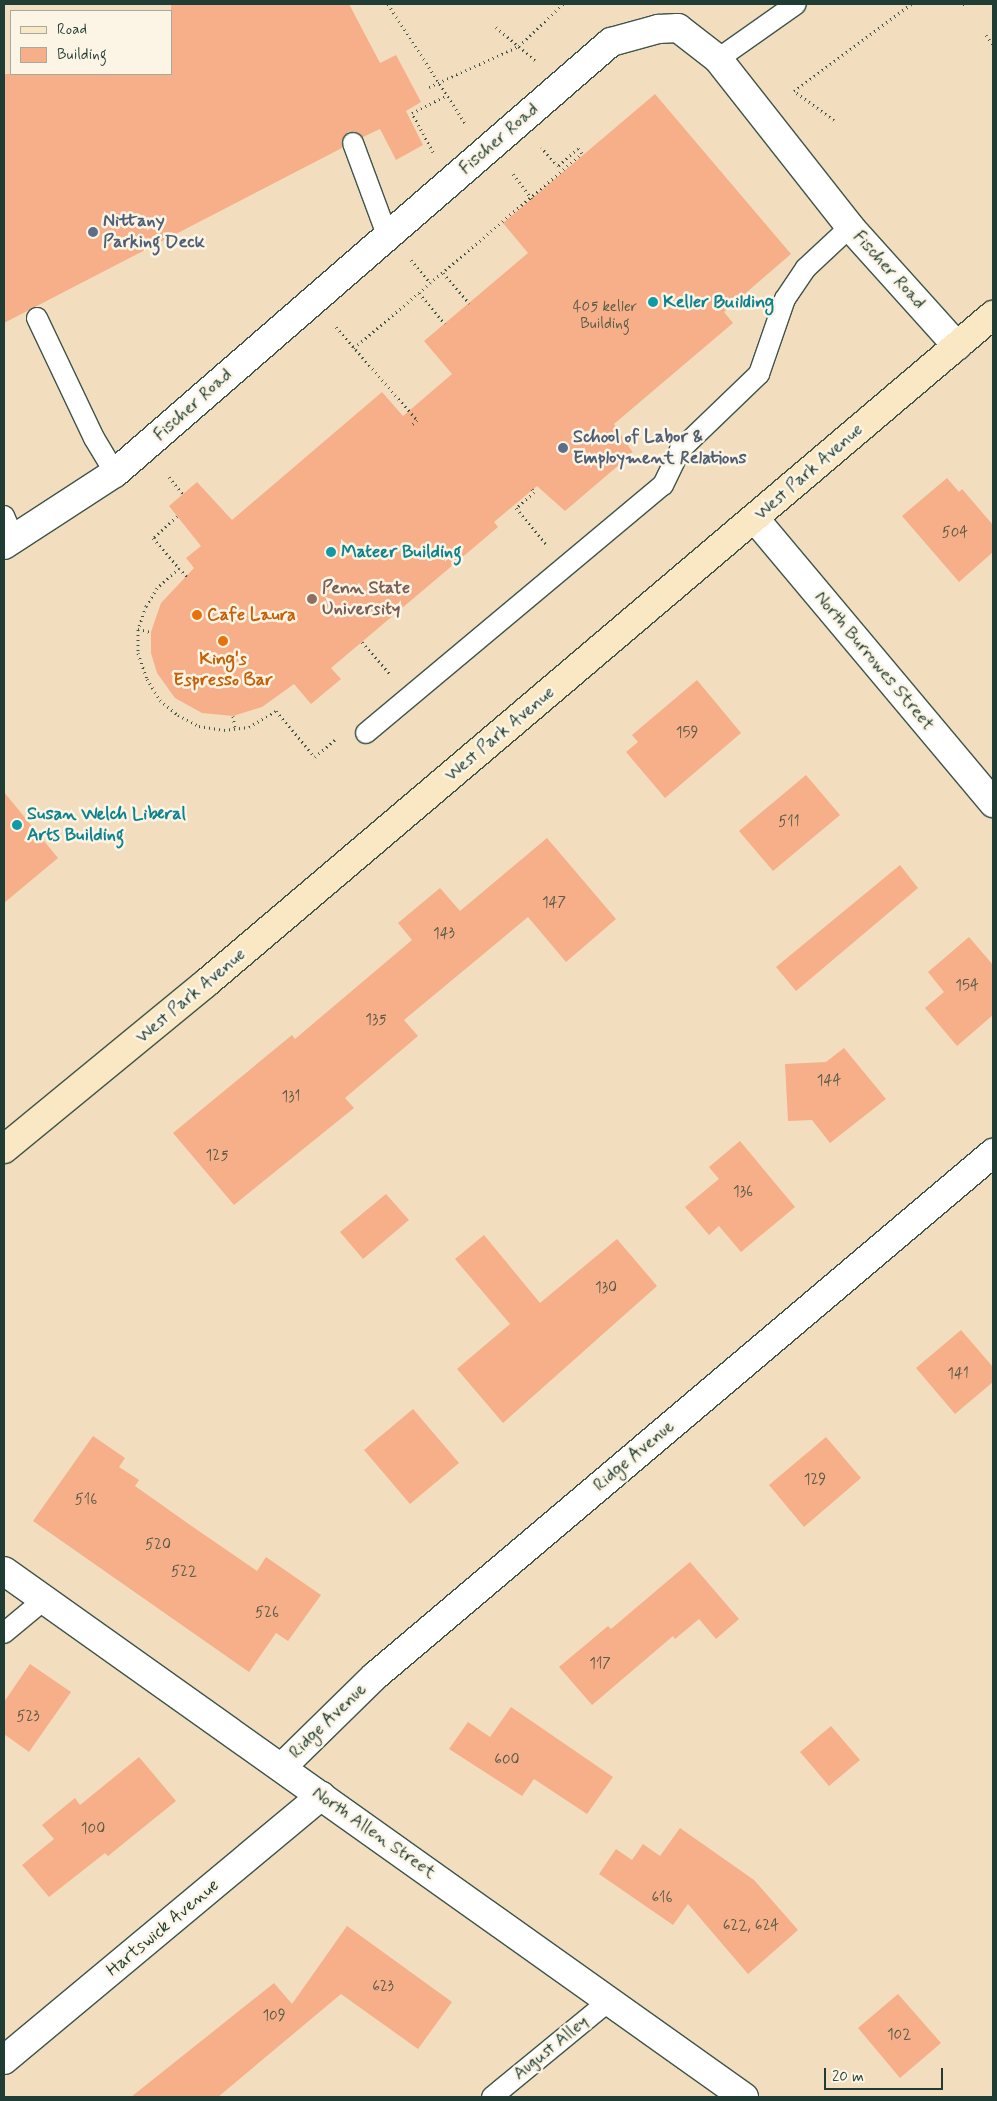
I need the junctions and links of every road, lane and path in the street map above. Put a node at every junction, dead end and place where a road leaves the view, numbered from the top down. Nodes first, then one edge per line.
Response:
1 (388, 4) edge
2 (563, 4) edge
3 (796, 4) edge
4 (911, 4) edge
5 (496, 27) dead end
6 (986, 35) dead end
7 (993, 45) edge
8 (519, 46) junction
9 (718, 59) junction
10 (543, 67) dead end
11 (439, 80) junction
12 (429, 87) dead end
13 (447, 95) junction
14 (834, 120) dead end
15 (470, 130) dead end
16 (353, 143) dead end
17 (537, 143) dead end
18 (436, 156) dead end
19 (518, 180) dead end
20 (532, 198) junction
21 (850, 227) junction
22 (387, 235) junction
23 (420, 270) dead end
24 (443, 272) junction
25 (430, 282) junction
26 (419, 293) junction
27 (469, 303) dead end
28 (993, 315) edge
29 (37, 318) dead end
30 (329, 319) dead end
31 (445, 324) dead end
32 (957, 346) junction
33 (354, 348) junction
34 (411, 425) dead end
35 (115, 473) junction
36 (169, 477) dead end
37 (532, 489) dead end
38 (183, 494) dead end
39 (177, 516) dead end
40 (755, 519) junction
41 (7, 533) edge
42 (566, 566) junction
43 (179, 568) junction
44 (187, 577) dead end
45 (138, 629) junction
46 (151, 632) dead end
47 (362, 642) dead end
48 (388, 672) dead end
49 (233, 716) dead end
50 (235, 728) junction
51 (366, 734) joint
52 (993, 803) edge
53 (4, 1149) edge
54 (993, 1153) edge
55 (4, 1571) edge
56 (45, 1599) junction
57 (4, 1633) edge
58 (282, 1767) junction
59 (321, 1796) junction
60 (610, 2000) junction
61 (4, 2060) edge
62 (492, 2097) edge
63 (744, 2097) edge

1 - 11 path
2 - 8 path
3 - 9 lane
4 - 14 path
5 - 8 path
6 - 7 path
8 - 10 path
8 - 11 path
9 - 21 street, Fischer Road
9 - 22 street, Fischer Road
11 - 12 path
11 - 13 path
13 - 15 path
13 - 18 path
16 - 22 lane
17 - 20 path
19 - 20 path
20 - 24 path
21 - 32 street, Fischer Road
21 - 42 lane
22 - 35 street, Fischer Road
23 - 25 path
24 - 25 path
24 - 27 path
25 - 26 path
26 - 31 path
26 - 33 path
28 - 32 main road, West Park Avenue
29 - 35 lane
30 - 33 path
32 - 40 main road, West Park Avenue
33 - 34 path
35 - 41 street, Fischer Road
36 - 38 path
37 - 42 path
39 - 43 path
40 - 52 street, North Burrowes Street
40 - 53 main road, West Park Avenue
42 - 51 lane
43 - 44 path
43 - 45 path
45 - 46 path
45 - 50 path
47 - 48 path
49 - 50 path
50 - 51 path
54 - 58 street, Ridge Avenue
55 - 56 street, North Allen Street
56 - 57 lane
56 - 58 street, North Allen Street
58 - 59 street, North Allen Street
59 - 60 street, North Allen Street
59 - 61 street, Hartswick Avenue
60 - 62 lane, August Alley
60 - 63 street, North Allen Street

